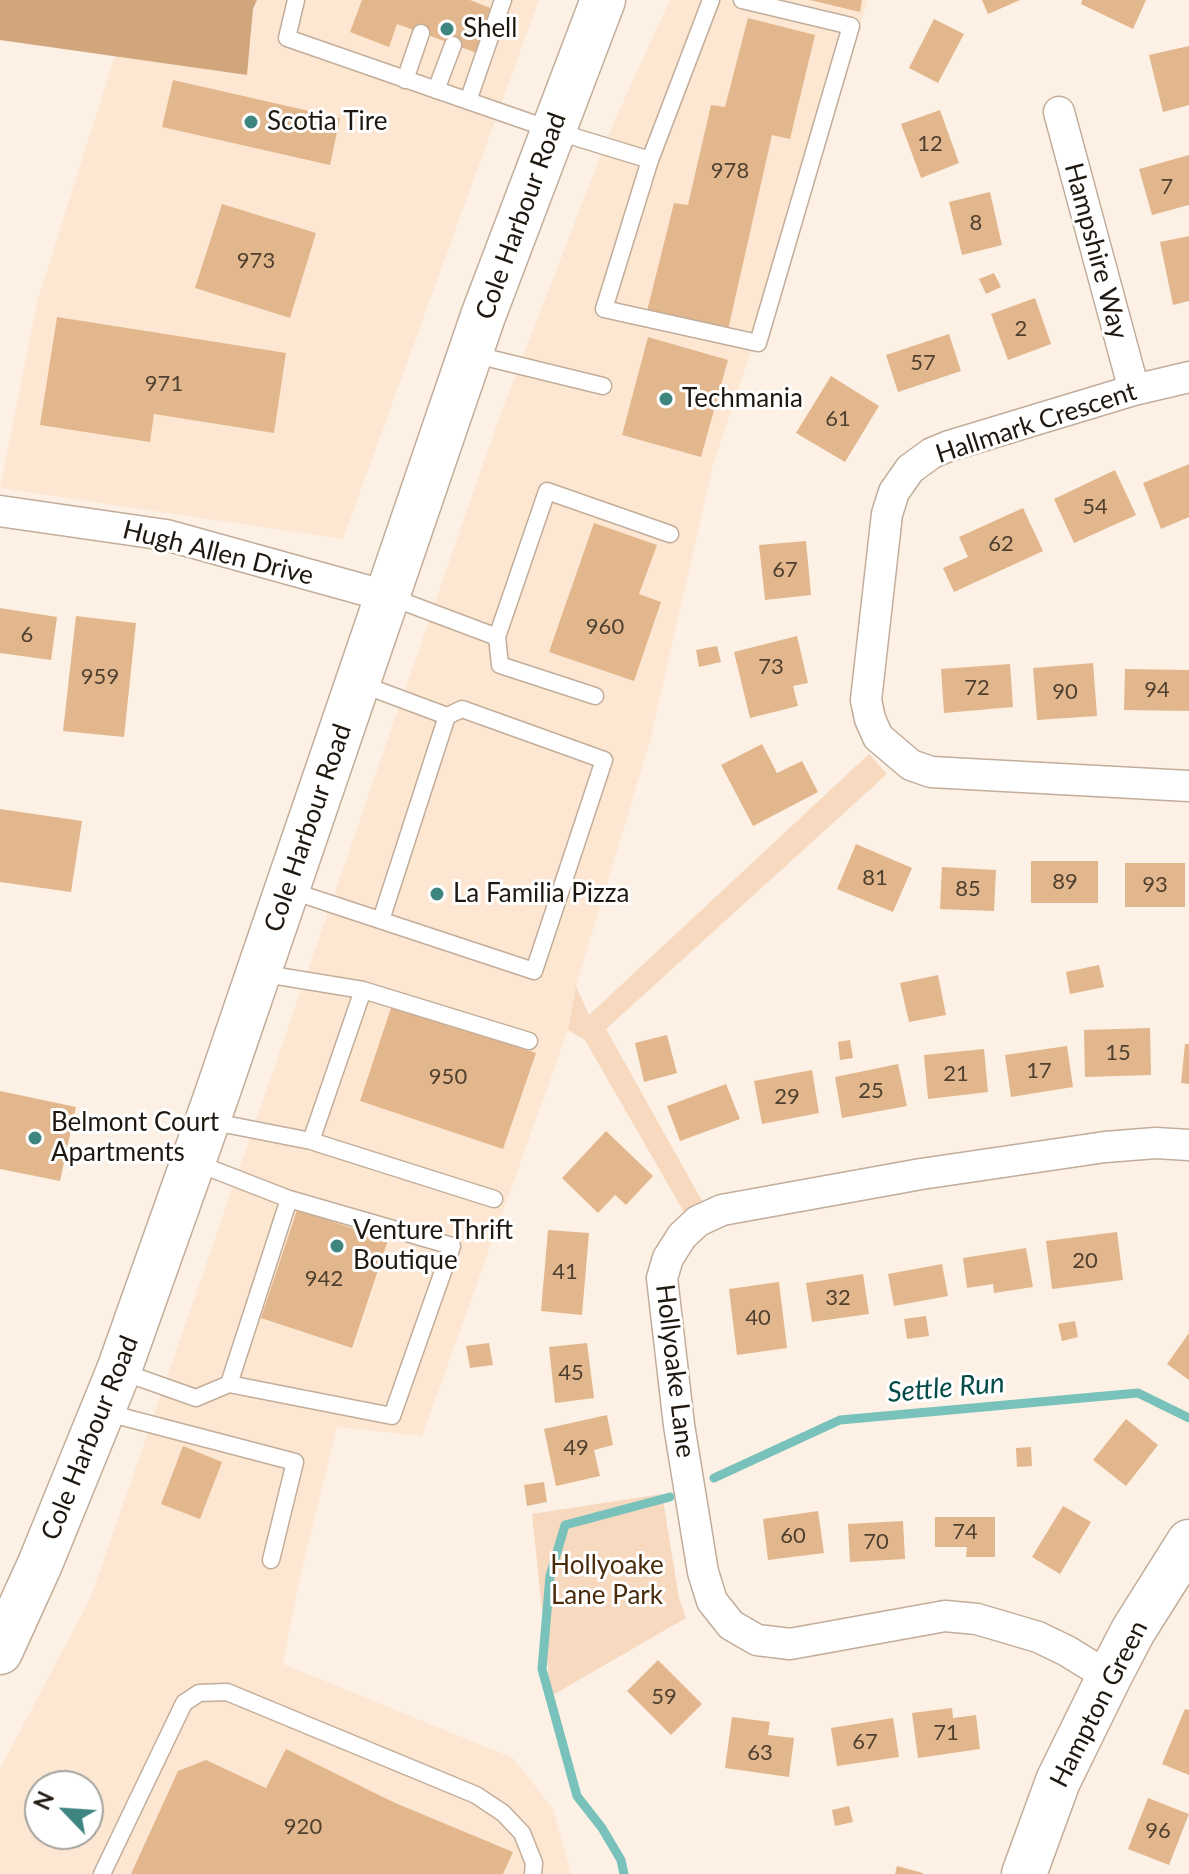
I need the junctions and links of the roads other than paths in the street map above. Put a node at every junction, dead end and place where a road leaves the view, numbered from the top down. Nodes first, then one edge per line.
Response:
1 (296, 0) edge
2 (503, 0) edge
3 (603, 0) edge
4 (711, 0) edge
5 (742, 0) edge
6 (421, 33) dead end
7 (453, 45) dead end
8 (405, 80) junction
9 (436, 90) junction
10 (468, 101) junction
11 (1059, 112) dead end
12 (552, 130) junction
13 (650, 160) junction
14 (470, 354) junction
15 (1189, 377) edge
16 (603, 386) dead end
17 (1134, 390) junction
18 (0, 511) edge
19 (670, 534) dead end
20 (386, 596) junction
21 (497, 637) junction
22 (357, 683) junction
23 (595, 696) dead end
24 (447, 716) junction
25 (1189, 786) edge
26 (287, 889) junction
27 (381, 920) junction
28 (259, 973) junction
29 (363, 990) junction
30 (529, 1041) dead end
31 (208, 1120) junction
32 (311, 1141) junction
33 (1189, 1145) edge
34 (193, 1162) junction
35 (289, 1199) junction
36 (494, 1199) dead end
37 (119, 1370) junction
38 (229, 1384) junction
39 (102, 1412) junction
40 (1189, 1542) edge
41 (271, 1560) dead end
42 (0, 1652) edge
43 (1109, 1677) junction
44 (102, 1874) edge
45 (533, 1874) edge
46 (1024, 1874) edge

1 - 8 lane
2 - 10 lane
3 - 12 main road, Cole Harbour Road
4 - 13 lane
5 - 13 lane
6 - 8 lane
7 - 9 lane
8 - 9 lane
9 - 10 lane
10 - 12 lane
11 - 17 street, Hampshire Way
12 - 13 lane
12 - 14 main road, Cole Harbour Road
14 - 16 lane
14 - 20 main road, Cole Harbour Road
15 - 17 street, Hallmark Crescent
17 - 25 street, Hallmark Crescent
18 - 20 street, Hugh Allen Drive
19 - 21 lane
20 - 21 lane
20 - 22 main road, Cole Harbour Road
21 - 23 lane
22 - 24 lane
22 - 26 main road, Cole Harbour Road
24 - 27 lane
24 - 27 lane
26 - 27 lane
26 - 28 main road, Cole Harbour Road
28 - 29 lane
28 - 31 main road, Cole Harbour Road
29 - 30 lane
29 - 32 lane
31 - 32 lane
31 - 34 main road, Cole Harbour Road
32 - 36 lane
33 - 43 street, Hollyoake Lane
34 - 35 lane
34 - 37 main road, Cole Harbour Road
35 - 38 lane
35 - 38 lane
37 - 38 lane
37 - 39 main road, Cole Harbour Road
39 - 41 lane
39 - 42 main road, Cole Harbour Road
40 - 43 main road, Hampton Green
43 - 46 main road, Hampton Green
44 - 45 lane

